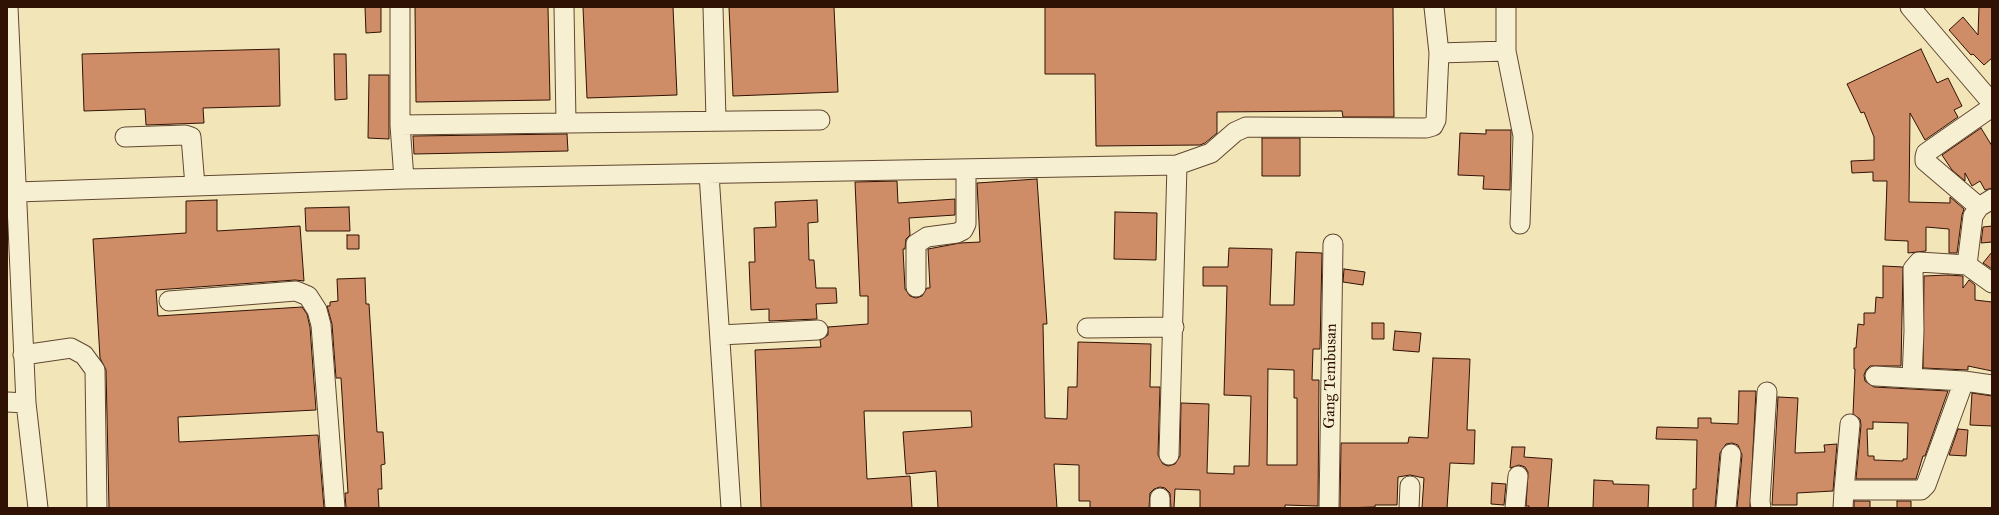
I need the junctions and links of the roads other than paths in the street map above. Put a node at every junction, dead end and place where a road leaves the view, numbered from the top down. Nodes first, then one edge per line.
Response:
1 (8, 7) edge
2 (400, 7) edge
3 (564, 7) edge
4 (712, 7) edge
5 (1434, 7) edge
6 (1506, 7) edge
7 (1910, 7) edge
8 (1506, 51) junction
9 (1439, 53) junction
10 (1992, 103) edge
11 (1992, 107) edge
12 (716, 120) junction
13 (820, 120) dead end
14 (566, 122) junction
15 (400, 125) junction
16 (125, 137) dead end
17 (1177, 165) junction
18 (966, 169) junction
19 (709, 174) junction
20 (404, 179) junction
21 (194, 186) junction
22 (17, 192) junction
23 (1985, 203) edge
24 (1520, 224) dead end
25 (1333, 244) dead end
26 (1967, 265) junction
27 (1992, 283) edge
28 (916, 287) dead end
29 (169, 301) dead end
30 (1174, 327) junction
31 (1087, 328) dead end
32 (818, 330) dead end
33 (720, 335) junction
34 (18, 345) edge
35 (1875, 376) dead end
36 (1912, 378) junction
37 (1964, 381) junction
38 (1992, 385) edge
39 (1767, 392) dead end
40 (7, 402) edge
41 (26, 403) junction
42 (1850, 424) dead end
43 (1731, 454) dead end
44 (1169, 455) dead end
45 (1518, 476) dead end
46 (1410, 486) dead end
47 (1844, 499) edge
48 (38, 508) edge
49 (97, 508) edge
50 (335, 508) edge
51 (731, 508) edge
52 (1329, 508) edge
53 (1409, 508) edge
54 (1515, 508) edge
55 (1726, 508) edge
56 (1761, 508) edge

1 - 22 street
2 - 15 street
3 - 14 street
4 - 12 street
5 - 9 street
6 - 8 street
7 - 10 street
8 - 9 street
8 - 24 street
9 - 17 street
11 - 23 street
12 - 13 street
12 - 14 street
14 - 15 street
15 - 20 street
16 - 21 street
17 - 18 street
17 - 30 street
18 - 19 street
18 - 28 street
19 - 20 street
19 - 33 street
20 - 21 street
21 - 22 street
22 - 34 street
23 - 26 street
25 - 52 street, Gang Tembusan
26 - 27 street
26 - 36 street
29 - 50 street
30 - 31 street
30 - 44 street
32 - 33 street
33 - 51 street
34 - 41 street
34 - 49 street
35 - 36 street
36 - 37 street
37 - 38 street
37 - 47 street
39 - 56 street
40 - 41 street
41 - 48 street
42 - 47 street
43 - 55 street
45 - 54 street
46 - 53 street

